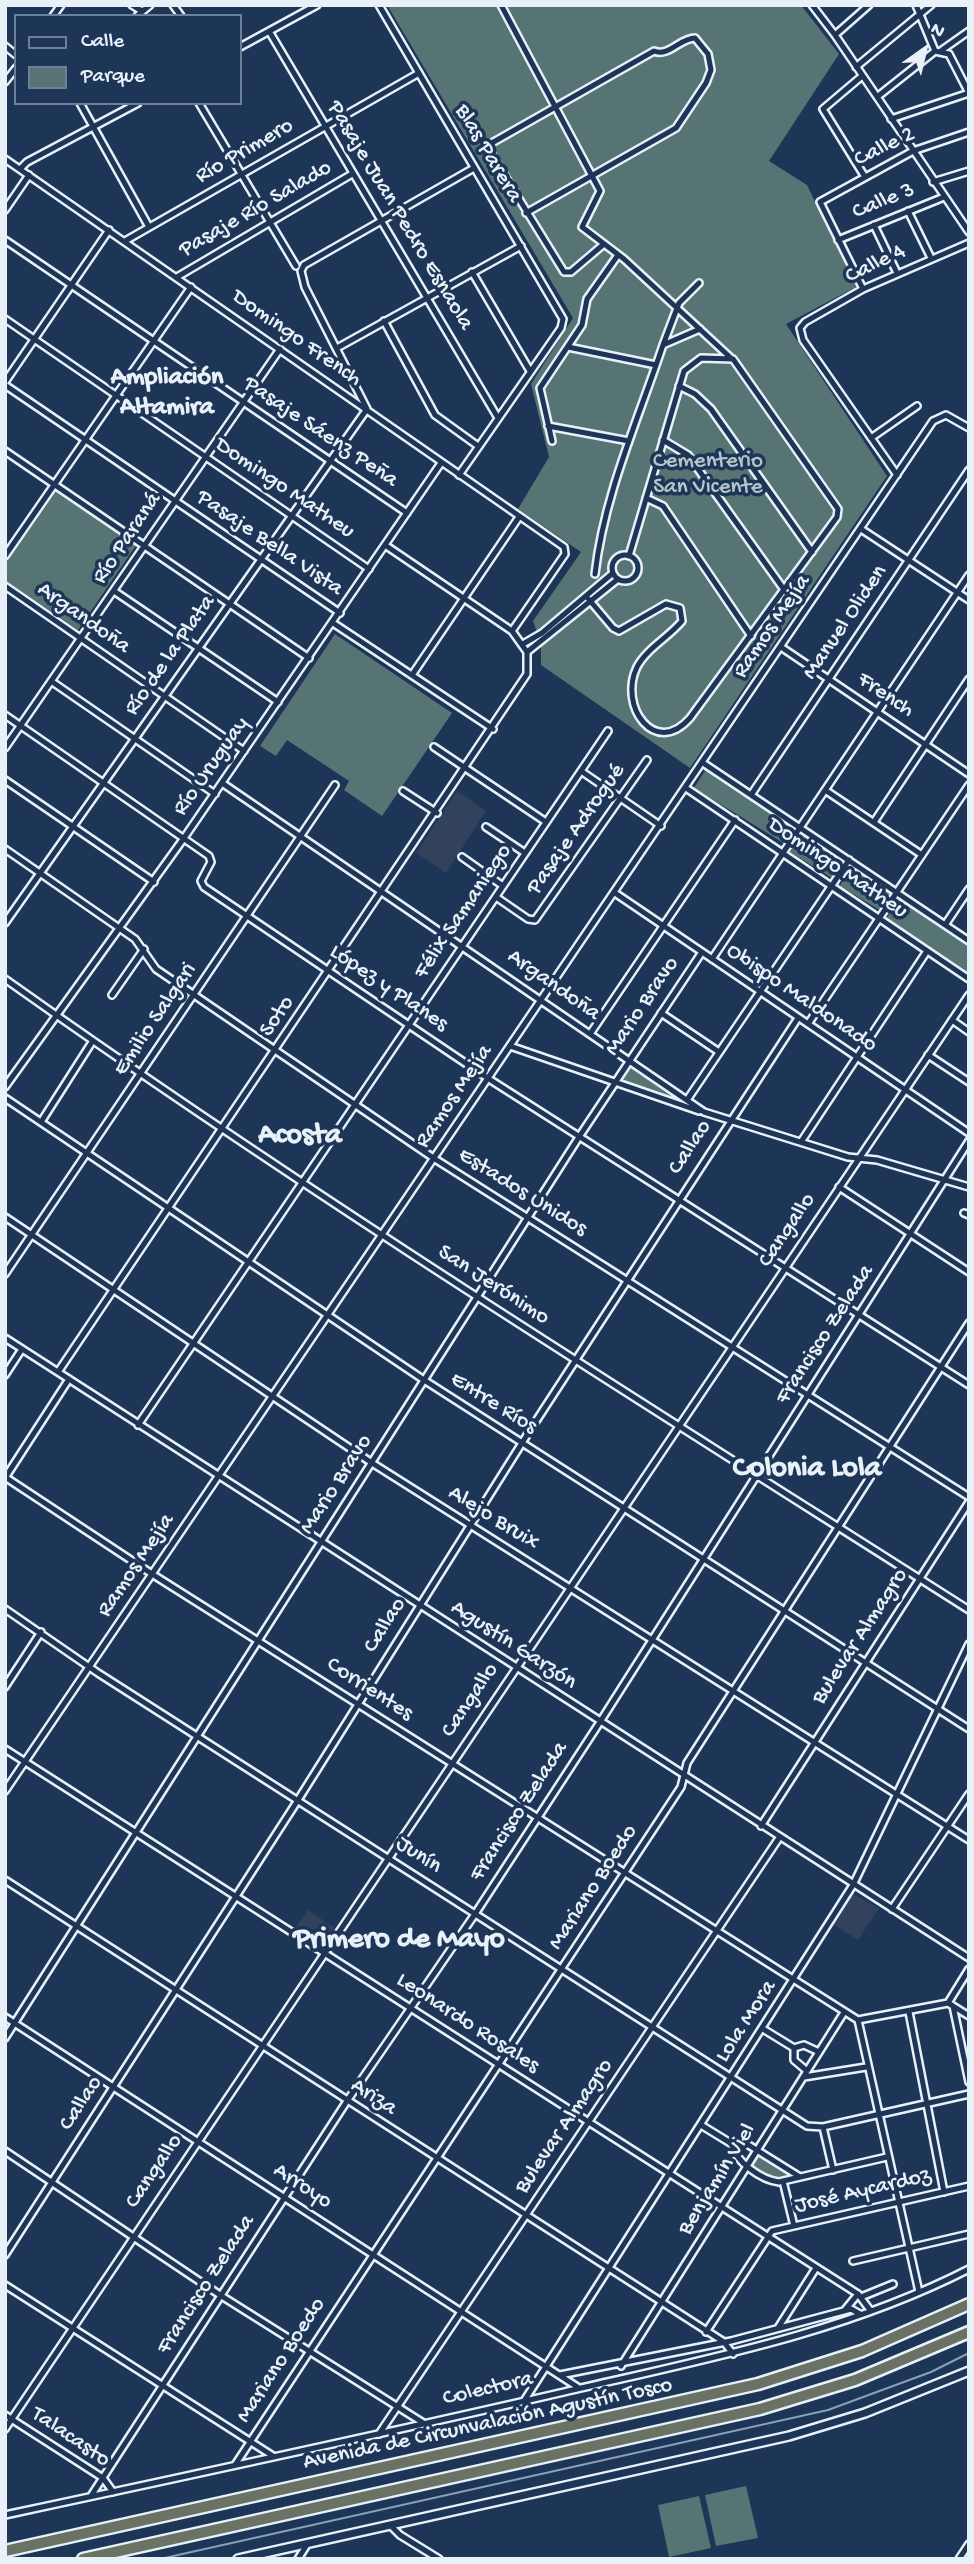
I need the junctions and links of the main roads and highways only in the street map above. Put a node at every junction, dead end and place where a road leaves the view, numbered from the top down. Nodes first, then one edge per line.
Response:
1 (969, 2304) edge
2 (969, 2332) edge
3 (5, 2551) edge
4 (83, 2559) edge

1 - 3 highway, Avenida de Circunvalación Agustín Tosco
2 - 4 highway, Avenida de Circunvalación Agustín Tosco

